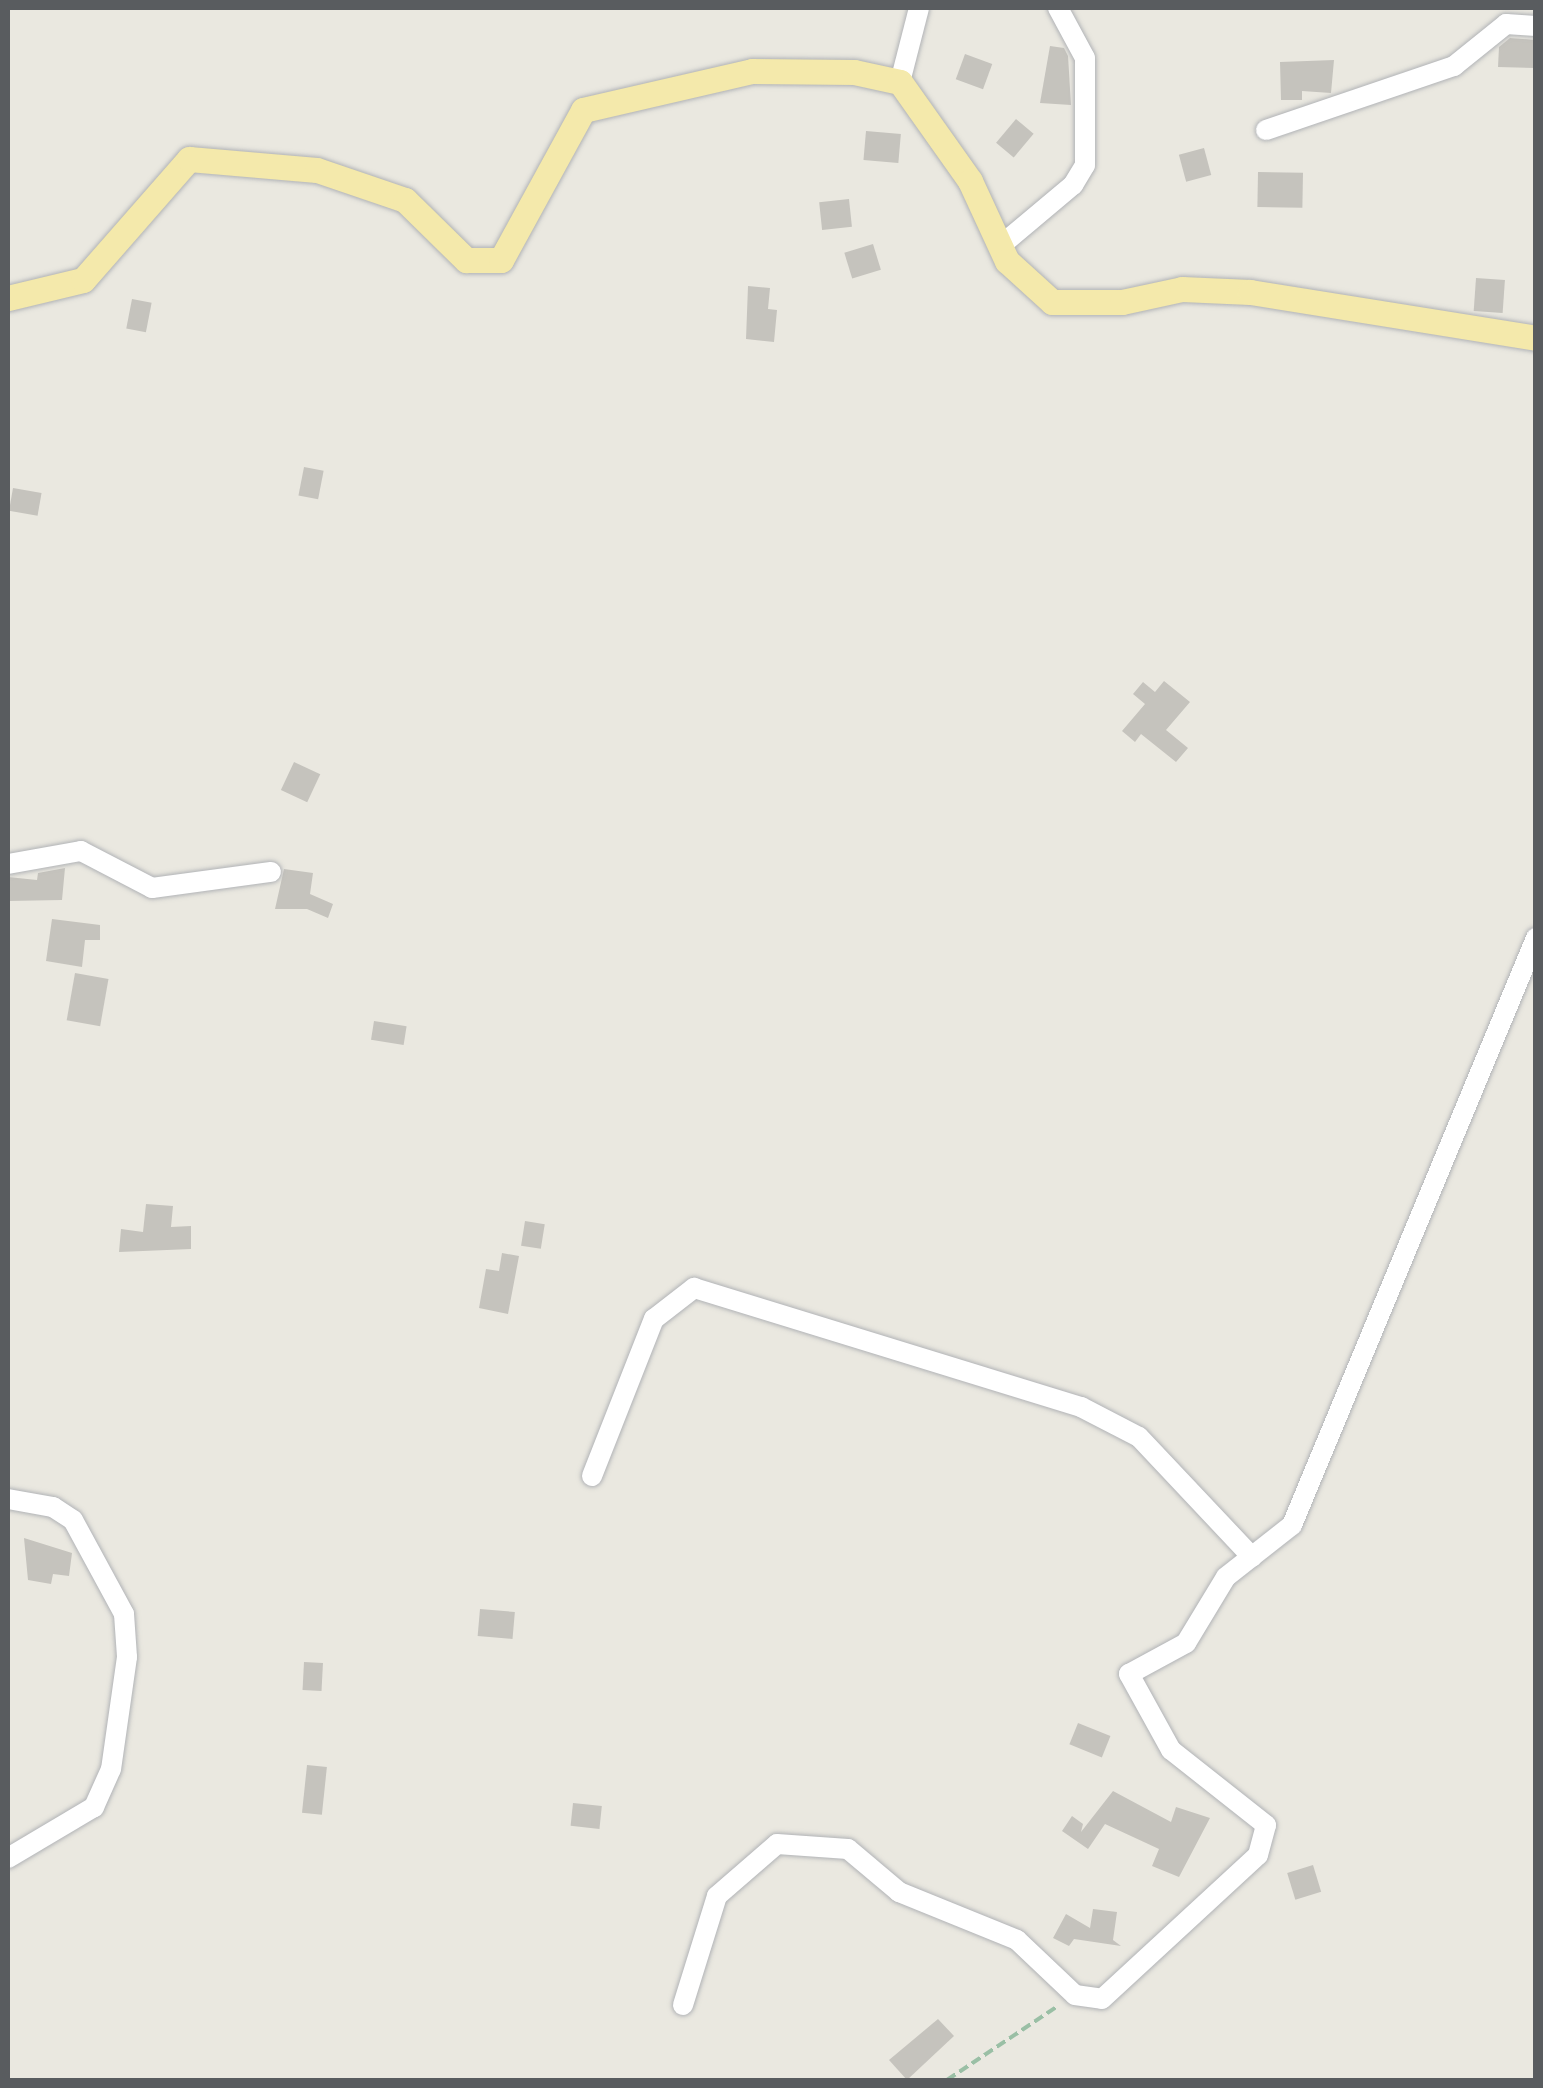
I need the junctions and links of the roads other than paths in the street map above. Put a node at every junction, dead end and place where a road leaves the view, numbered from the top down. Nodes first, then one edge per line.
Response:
1 (920, 8) edge
2 (1058, 8) edge
3 (1536, 26) edge
4 (900, 82) junction
5 (1266, 130) dead end
6 (999, 247) junction
7 (8, 298) edge
8 (1536, 338) edge
9 (8, 864) edge
10 (271, 872) dead end
11 (1536, 938) edge
12 (592, 1476) dead end
13 (8, 1499) edge
14 (1252, 1557) junction
15 (8, 1858) edge
16 (683, 2005) dead end

1 - 4 street
2 - 6 street
3 - 5 street
4 - 6 main road
4 - 7 main road
6 - 8 main road
9 - 10 street
11 - 14 street
12 - 14 street
13 - 15 street
14 - 16 street

